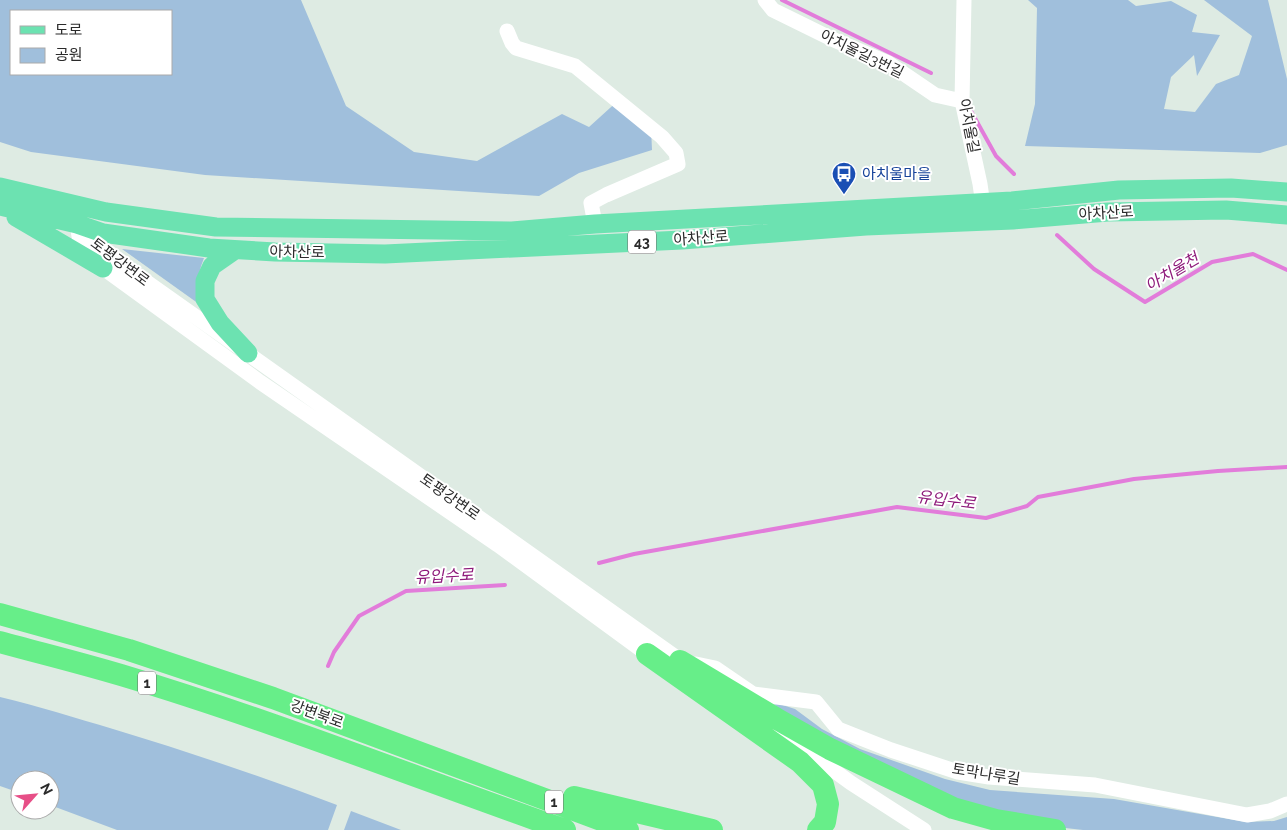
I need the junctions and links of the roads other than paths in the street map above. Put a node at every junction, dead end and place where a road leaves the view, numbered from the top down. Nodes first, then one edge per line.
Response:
1 (765, 0) edge
2 (964, 0) edge
3 (507, 31) dead end
4 (962, 101) junction
5 (0, 187) edge
6 (1287, 192) edge
7 (983, 202) junction
8 (0, 207) edge
9 (78, 215) junction
10 (1287, 215) edge
11 (986, 221) junction
12 (595, 224) junction
13 (235, 250) junction
14 (104, 268) junction
15 (248, 353) junction
16 (0, 614) edge
17 (0, 642) edge
18 (647, 654) junction
19 (680, 660) junction
20 (480, 774) junction
21 (1287, 804) edge
22 (565, 830) edge
23 (628, 830) edge
24 (712, 830) edge
25 (818, 830) edge
26 (924, 830) edge
27 (1055, 830) edge

1 - 4 street, 아치울길3번길
2 - 4 street, 아치울길
3 - 12 street
4 - 7 street, 아치울길
5 - 9 main road, 아차산로 / 43
6 - 7 main road, 아차산로 / 43
7 - 11 street, 아치울길
7 - 12 main road, 아차산로 / 43
8 - 9 main road, 아차산로 / 43
8 - 14 main road
9 - 12 main road, 아차산로 / 43
9 - 13 main road, 아차산로 / 43
9 - 14 street, 토평강변로
9 - 15 street, 토평강변로
10 - 11 main road, 아차산로 / 43
11 - 13 main road, 아차산로 / 43
13 - 15 main road
14 - 18 street, 토평강변로
15 - 19 street, 토평강변로
16 - 20 highway, 강변북로 / 1
17 - 22 highway, 강변북로 / 1
18 - 19 street, 토막나루길
18 - 25 highway
19 - 21 street, 토막나루길
19 - 26 street, 토평강변로
19 - 27 highway
20 - 23 highway, 강변북로 / 1
20 - 24 highway

